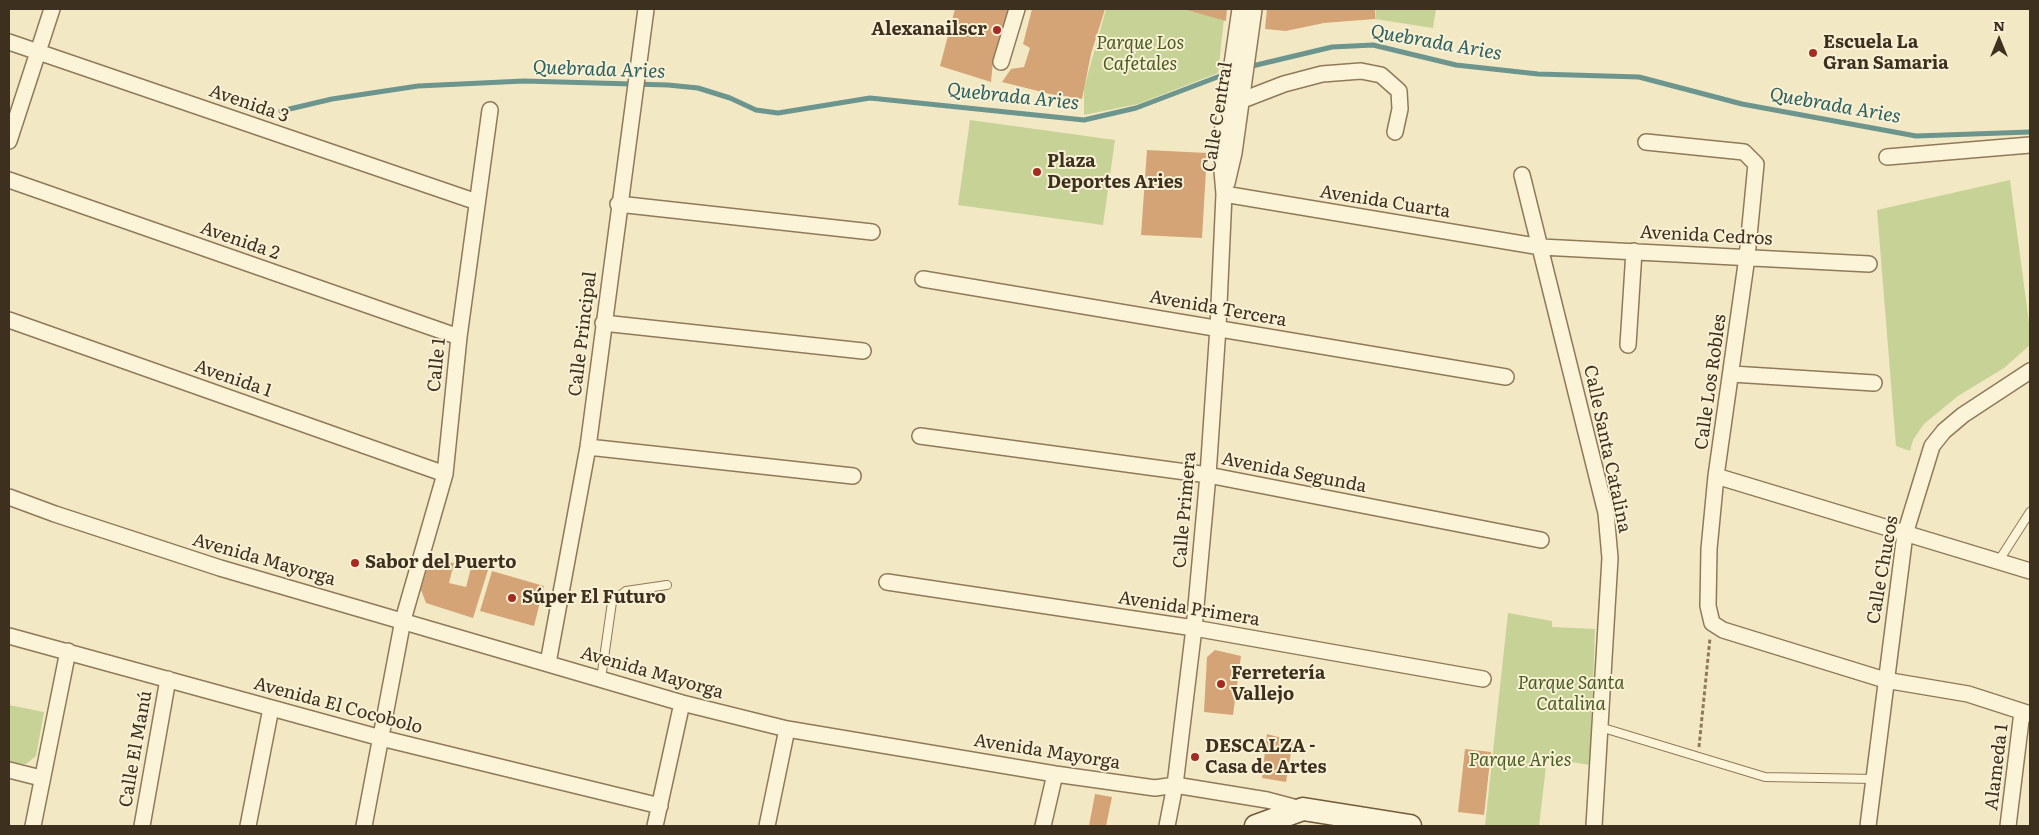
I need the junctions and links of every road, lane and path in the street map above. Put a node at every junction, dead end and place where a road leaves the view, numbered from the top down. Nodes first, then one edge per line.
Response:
1 (52, 9) edge
2 (646, 9) edge
3 (1017, 9) edge
4 (1240, 9) edge
5 (1254, 9) edge
6 (9, 42) edge
7 (38, 52) junction
8 (1240, 54) junction
9 (1001, 62) dead end
10 (1236, 82) junction
11 (1240, 101) junction
12 (490, 110) dead end
13 (1395, 132) dead end
14 (9, 141) edge
15 (1646, 142) dead end
16 (2030, 145) edge
17 (1887, 157) dead end
18 (1522, 175) dead end
19 (9, 180) edge
20 (1224, 194) junction
21 (477, 202) junction
22 (618, 204) junction
23 (872, 232) dead end
24 (1541, 247) junction
25 (1634, 251) junction
26 (1747, 257) junction
27 (1869, 264) dead end
28 (923, 279) dead end
29 (9, 320) edge
30 (603, 323) junction
31 (1218, 328) junction
32 (459, 337) junction
33 (1628, 346) dead end
34 (864, 351) dead end
35 (2030, 371) edge
36 (1732, 374) junction
37 (1506, 377) dead end
38 (1874, 383) dead end
39 (920, 436) dead end
40 (588, 447) junction
41 (445, 474) junction
42 (1208, 475) junction
43 (853, 476) dead end
44 (1716, 476) junction
45 (9, 497) edge
46 (2030, 512) edge
47 (1905, 534) junction
48 (1541, 540) dead end
49 (1998, 562) junction
50 (2030, 571) edge
51 (887, 582) dead end
52 (667, 585) dead end
53 (403, 620) junction
54 (1712, 623) junction
55 (1194, 628) junction
56 (9, 636) edge
57 (68, 651) junction
58 (548, 663) junction
59 (168, 679) junction
60 (602, 679) junction
61 (1483, 679) dead end
62 (1885, 680) junction
63 (682, 703) junction
64 (271, 708) junction
65 (2026, 713) edge
66 (1600, 727) junction
67 (787, 729) junction
68 (381, 738) junction
69 (1698, 758) junction
70 (9, 770) edge
71 (1055, 774) junction
72 (41, 778) junction
73 (1874, 779) junction
74 (1175, 785) junction
75 (660, 806) junction
76 (1302, 809) junction
77 (33, 826) edge
78 (142, 826) edge
79 (248, 826) edge
80 (364, 826) edge
81 (655, 826) edge
82 (767, 826) edge
83 (1043, 826) edge
84 (1167, 826) edge
85 (1256, 826) edge
86 (1410, 826) edge
87 (1594, 826) edge
88 (1868, 826) edge
89 (2008, 826) edge

1 - 7 street
2 - 22 street, Calle Principal
3 - 9 street
4 - 8 street, Calle Central
5 - 8 street, Calle Central
6 - 7 street, Avenida 3
7 - 14 street
7 - 21 street, Avenida 3
8 - 10 street, Calle Central
10 - 11 street, Calle Central
10 - 20 street, Calle Central
11 - 13 street
11 - 20 street, Calle Central
12 - 21 street, Calle 1
15 - 26 street, Calle Los Robles
16 - 17 street
18 - 24 street, Calle Santa Catalina
19 - 32 street, Avenida 2
20 - 24 street, Avenida Cuarta
20 - 31 street, Calle Primera
21 - 32 street, Calle 1
22 - 23 street
22 - 30 street, Calle Principal
24 - 25 street, Avenida Cedros
24 - 66 street, Calle Santa Catalina
25 - 26 street, Avenida Cedros
25 - 33 street
26 - 27 street, Avenida Cedros
26 - 36 street, Calle Los Robles
28 - 31 street, Avenida Tercera
29 - 41 street, Avenida 1
30 - 34 street
30 - 40 street, Calle Principal
31 - 37 street, Avenida Tercera
31 - 42 street, Calle Primera
32 - 41 street, Calle 1
35 - 47 street, Calle Chucos
36 - 38 street
36 - 44 street, Calle Los Robles
39 - 42 street, Avenida Segunda
40 - 43 street
40 - 58 street, Calle Principal
41 - 53 street, Calle 1
42 - 48 street, Avenida Segunda
42 - 55 street, Calle Primera
44 - 47 street
44 - 54 street, Calle Los Robles
45 - 53 street, Avenida Mayorga
46 - 49 lane
47 - 49 street
47 - 62 street, Calle Chucos
49 - 50 street
51 - 55 street, Avenida Primera
52 - 60 lane
53 - 58 street, Avenida Mayorga
53 - 68 street, Calle 1
54 - 62 street
54 - 69 path
55 - 61 street, Avenida Primera
55 - 74 street, Calle Primera
56 - 57 street, Avenida El Cocobolo
57 - 59 street, Avenida El Cocobolo
57 - 72 street
58 - 60 street, Avenida Mayorga
59 - 64 street, Avenida El Cocobolo
59 - 78 street, Calle El Manú
60 - 63 street, Avenida Mayorga
62 - 65 street
62 - 73 street, Calle Chucos
63 - 67 street, Avenida Mayorga
63 - 75 street
64 - 68 street, Avenida El Cocobolo
64 - 79 street
65 - 89 street, Alameda 1
66 - 69 lane
66 - 87 street, Calle Santa Catalina
67 - 71 street, Avenida Mayorga
67 - 82 street
68 - 75 street, Avenida El Cocobolo
68 - 80 street, Calle 1
69 - 73 lane
70 - 72 street
71 - 74 street, Avenida Mayorga
71 - 83 street
72 - 77 street
73 - 88 street, Calle Chucos
74 - 76 street, Avenida Mayorga
74 - 84 street, Calle Primera
75 - 81 street
76 - 85 main road
76 - 86 main road

